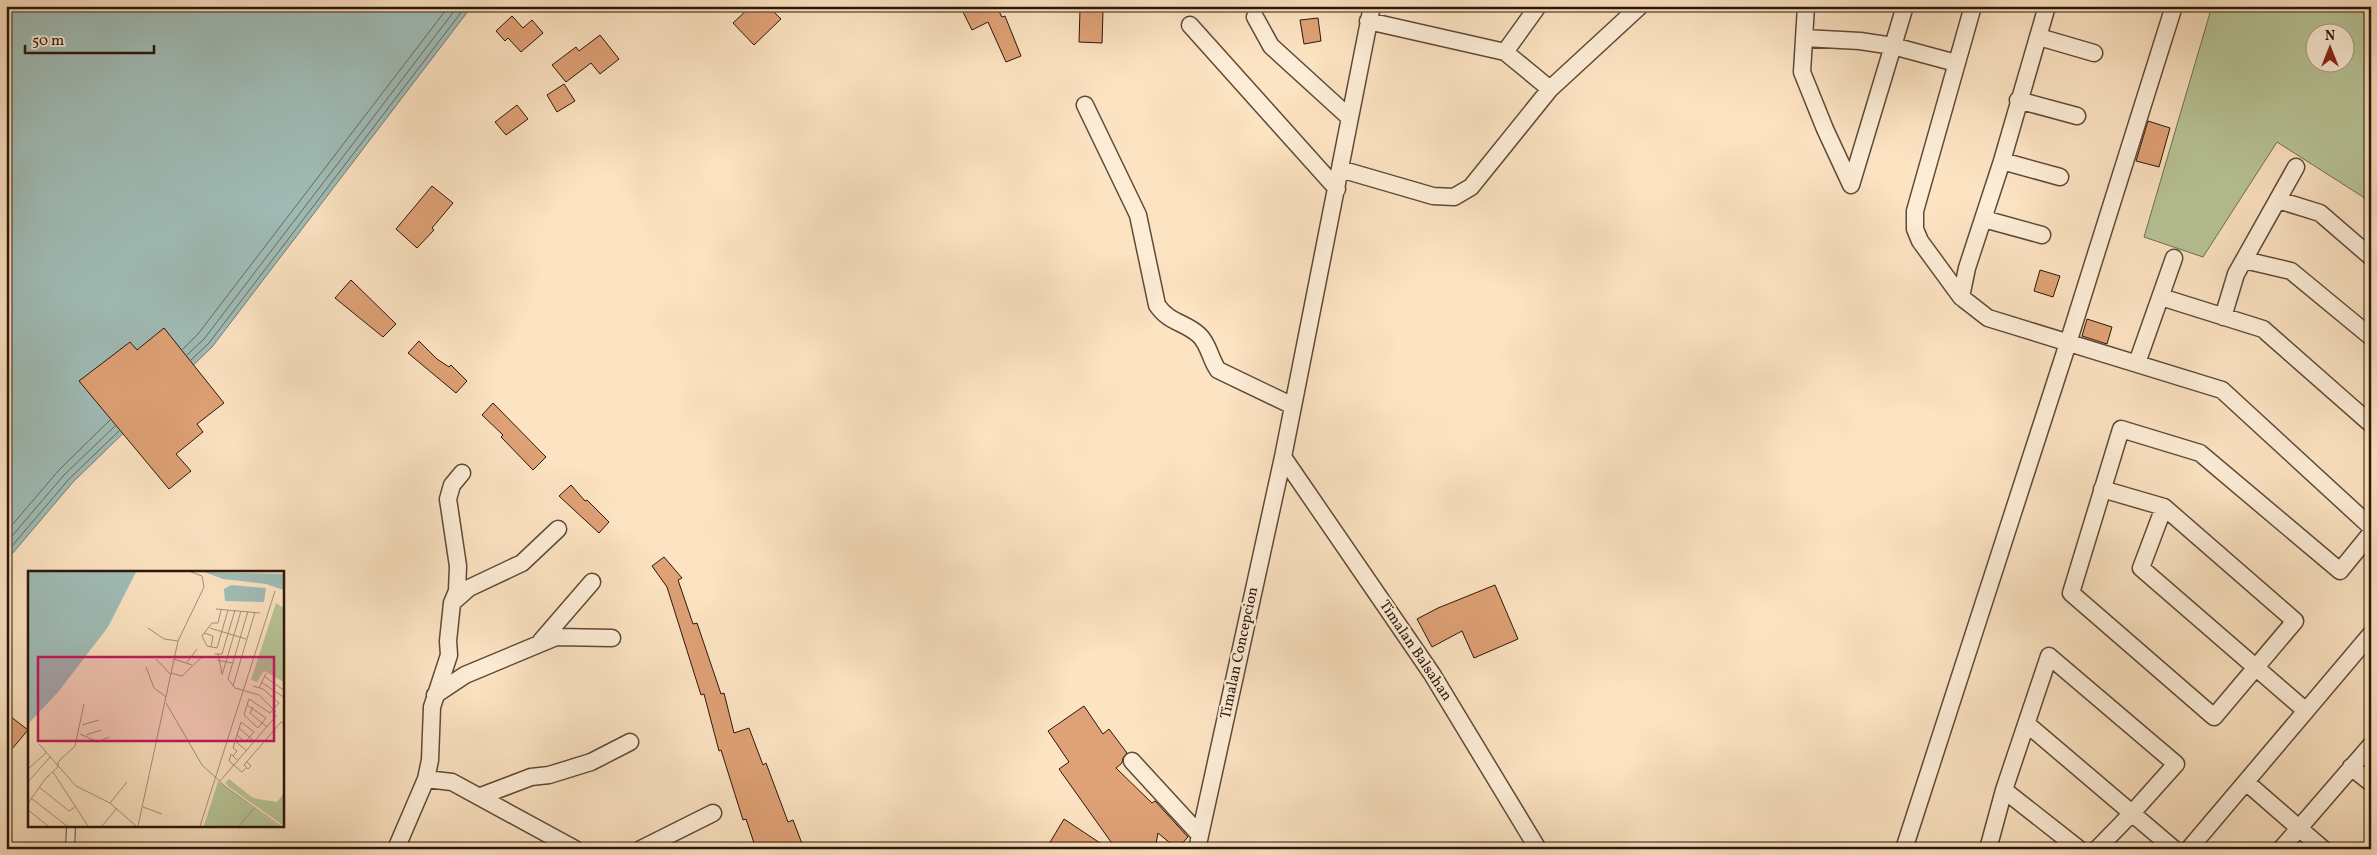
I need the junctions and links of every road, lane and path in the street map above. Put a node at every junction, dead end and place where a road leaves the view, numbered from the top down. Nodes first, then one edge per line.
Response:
1 (1538, 6) edge
2 (1640, 6) edge
3 (1806, 6) edge
4 (1905, 6) edge
5 (1973, 6) edge
6 (2047, 6) edge
7 (2174, 6) edge
8 (1370, 14) edge
9 (1255, 17) dead end
10 (1190, 25) dead end
11 (2039, 37) junction
12 (1804, 38) junction
13 (1893, 46) junction
14 (1504, 52) junction
15 (2094, 53) dead end
16 (1956, 63) junction
17 (1550, 89) junction
18 (2018, 100) junction
19 (1085, 106) dead end
20 (2077, 116) dead end
21 (1350, 118) junction
22 (2002, 161) junction
23 (2296, 167) dead end
24 (1340, 169) junction
25 (2060, 177) dead end
26 (1336, 189) junction
27 (2278, 200) junction
28 (1984, 219) junction
29 (2042, 236) dead end
30 (2371, 257) edge
31 (2174, 258) dead end
32 (2244, 260) junction
33 (1961, 297) junction
34 (2161, 298) junction
35 (2223, 317) junction
36 (2371, 338) edge
37 (2068, 343) junction
38 (2137, 364) junction
39 (1293, 406) junction
40 (2371, 424) edge
41 (1283, 458) junction
42 (462, 473) dead end
43 (2102, 489) junction
44 (2164, 507) junction
45 (2371, 527) edge
46 (558, 529) dead end
47 (2371, 533) edge
48 (592, 582) dead end
49 (452, 603) junction
50 (2371, 634) edge
51 (612, 638) dead end
52 (540, 643) junction
53 (2256, 667) junction
54 (435, 696) junction
55 (2306, 711) junction
56 (2027, 724) junction
57 (630, 742) dead end
58 (2371, 745) edge
59 (1132, 761) dead end
60 (2351, 768) junction
61 (426, 779) junction
62 (2246, 782) junction
63 (2371, 783) edge
64 (2004, 790) junction
65 (481, 796) junction
66 (2134, 812) junction
67 (713, 813) dead end
68 (71, 828) edge
69 (2299, 828) junction
70 (1199, 842) edge
71 (70, 849) edge
72 (396, 849) edge
73 (575, 849) edge
74 (641, 849) edge
75 (1538, 849) edge
76 (1904, 849) edge
77 (1988, 849) edge
78 (2079, 849) edge
79 (2097, 849) edge
80 (2174, 849) edge
81 (2189, 849) edge
82 (2281, 849) edge
83 (2323, 849) edge

1 - 14 street
2 - 17 street
3 - 12 street
4 - 13 street
5 - 16 street
6 - 11 street
7 - 37 street
8 - 14 street
8 - 21 street, Timalan Concepcion
9 - 21 street
10 - 26 street
11 - 15 street
11 - 18 street
12 - 13 street
12 - 13 street
13 - 16 street
14 - 17 street
16 - 33 street
17 - 24 street
18 - 20 street
18 - 22 street
19 - 39 street
21 - 24 street, Timalan Concepcion
22 - 25 street
22 - 28 street
23 - 27 street
24 - 26 street, Timalan Concepcion
26 - 39 street, Timalan Concepcion
27 - 30 street
27 - 32 street
28 - 29 street
28 - 33 street
31 - 34 street
32 - 35 street
32 - 36 street
33 - 37 street
34 - 35 street
34 - 38 street
35 - 40 street
37 - 38 street
37 - 76 street
38 - 45 street
39 - 41 street, Timalan Concepcion
41 - 70 street, Timalan Concepcion
41 - 75 street, Timalan Balsahan
42 - 49 street
43 - 44 street
43 - 47 street
43 - 53 street
44 - 53 street
44 - 53 street
46 - 49 street
48 - 52 street
49 - 54 street
50 - 55 street
51 - 52 street
52 - 54 street
53 - 55 street
54 - 61 street
55 - 62 street
56 - 64 street
56 - 66 street
56 - 66 street
57 - 65 street
58 - 60 street
59 - 70 street
60 - 63 street
60 - 69 street
61 - 65 street
61 - 72 street
62 - 69 street
62 - 81 street
64 - 77 street
64 - 78 street
65 - 73 street
66 - 79 street
66 - 80 street
67 - 74 street
68 - 71 lane
69 - 82 street
69 - 83 street

